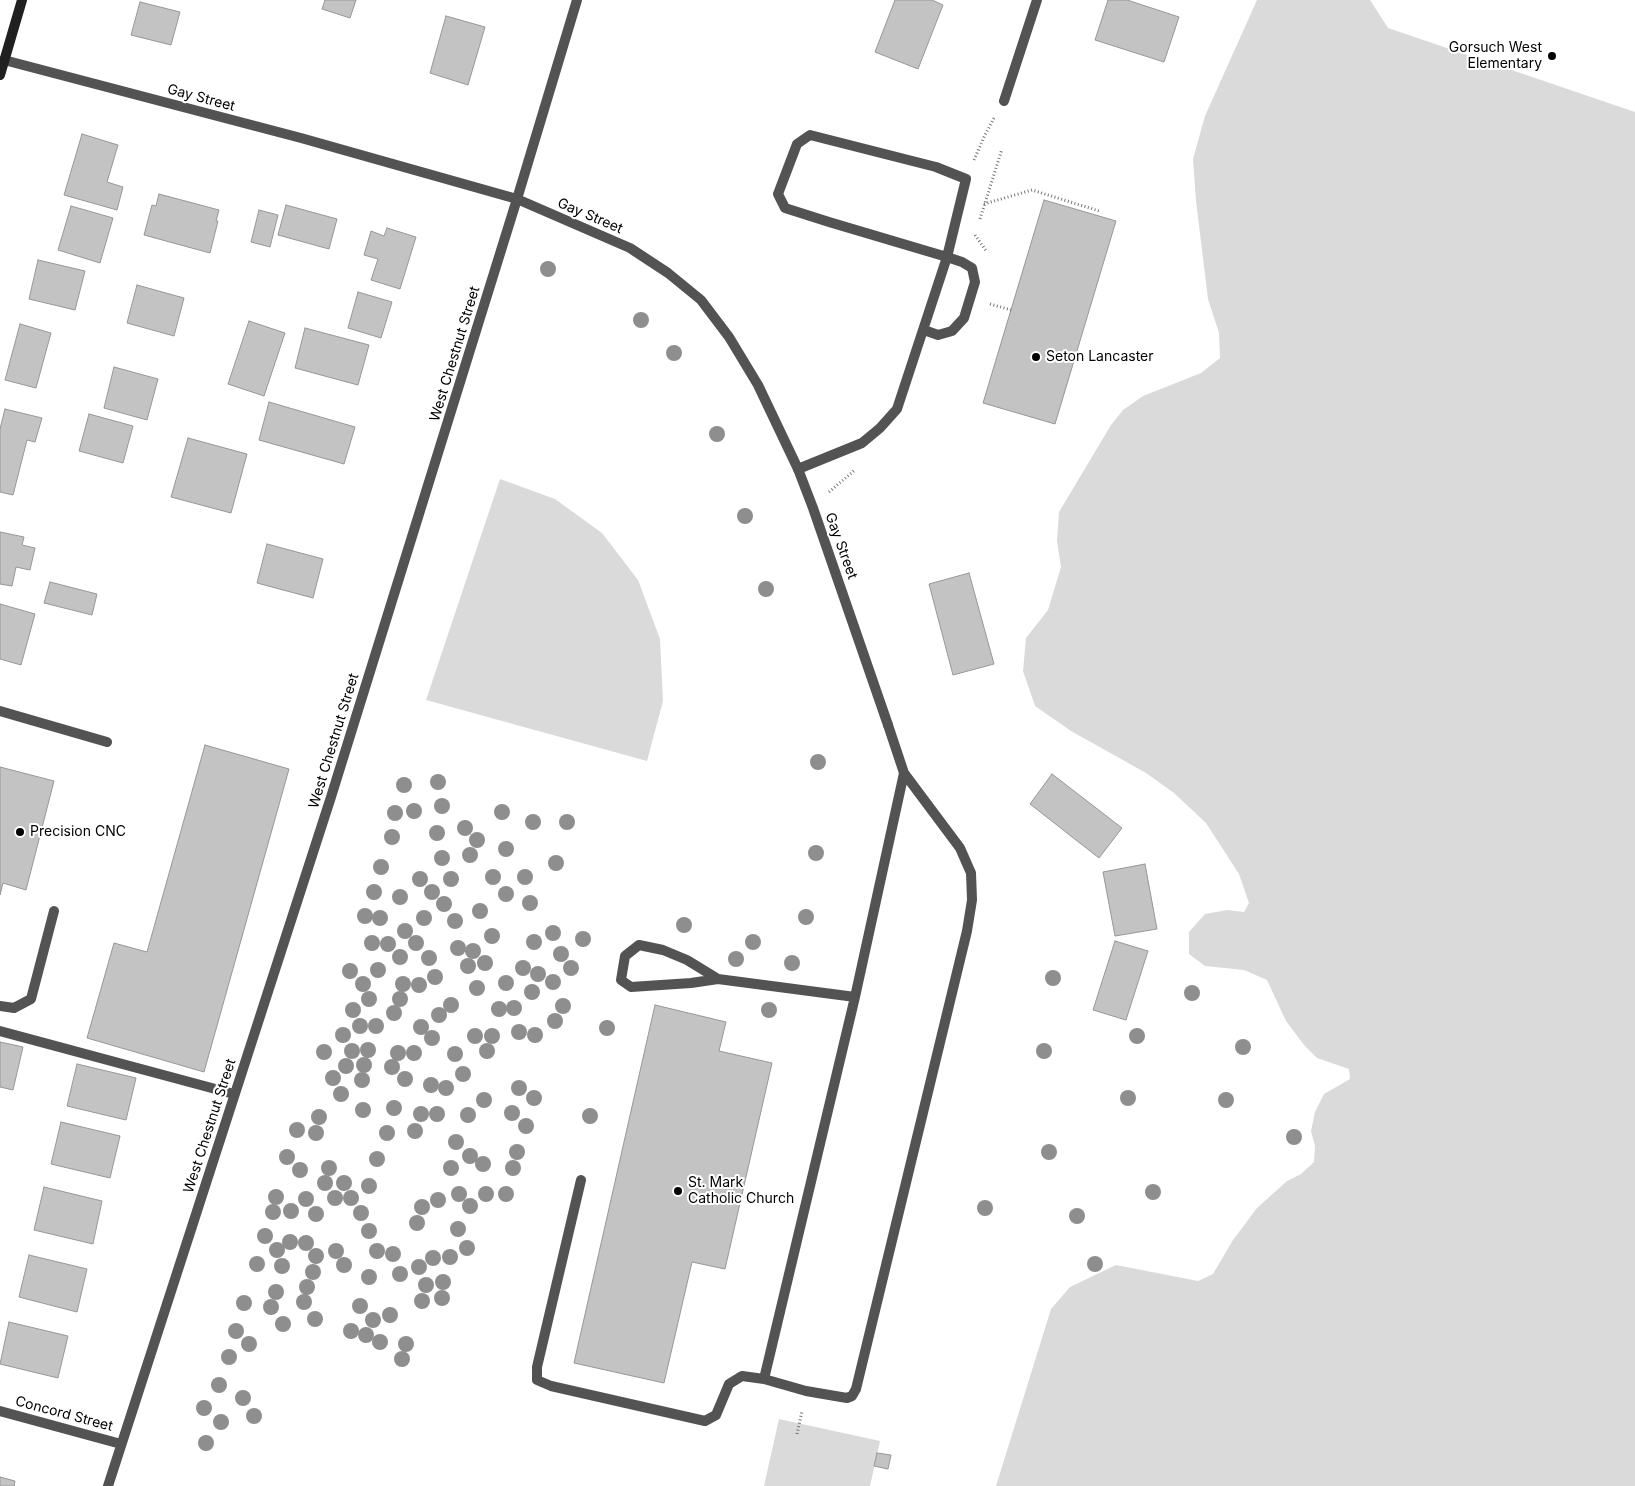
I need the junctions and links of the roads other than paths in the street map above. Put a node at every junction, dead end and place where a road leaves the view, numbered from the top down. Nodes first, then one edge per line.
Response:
1 (22, 0) edge
2 (577, 0) edge
3 (1037, 0) edge
4 (4, 60) junction
5 (0, 75) edge
6 (1004, 101) road end
7 (517, 199) junction
8 (947, 257) junction
9 (924, 330) junction
10 (798, 469) junction
11 (0, 711) edge
12 (107, 742) dead end
13 (904, 774) junction
14 (54, 911) dead end
15 (718, 979) junction
16 (855, 997) junction
17 (0, 1006) edge
18 (0, 1031) edge
19 (234, 1094) junction
20 (581, 1180) dead end
21 (764, 1379) junction
22 (0, 1411) edge
23 (121, 1444) junction
24 (108, 1486) edge

1 - 4 main road
2 - 7 street, West Chestnut Street
3 - 6 street
4 - 5 main road
4 - 7 street, Gay Street
7 - 10 street, Gay Street
7 - 19 street, West Chestnut Street
8 - 8 street
8 - 9 street
8 - 9 street
9 - 10 street
10 - 13 street, Gay Street
11 - 12 street
13 - 16 street
13 - 21 street
14 - 17 street
15 - 15 street
15 - 16 street
16 - 21 street
18 - 19 street
19 - 23 street, West Chestnut Street
20 - 21 street
22 - 23 street, Concord Street
23 - 24 street, West Chestnut Street

